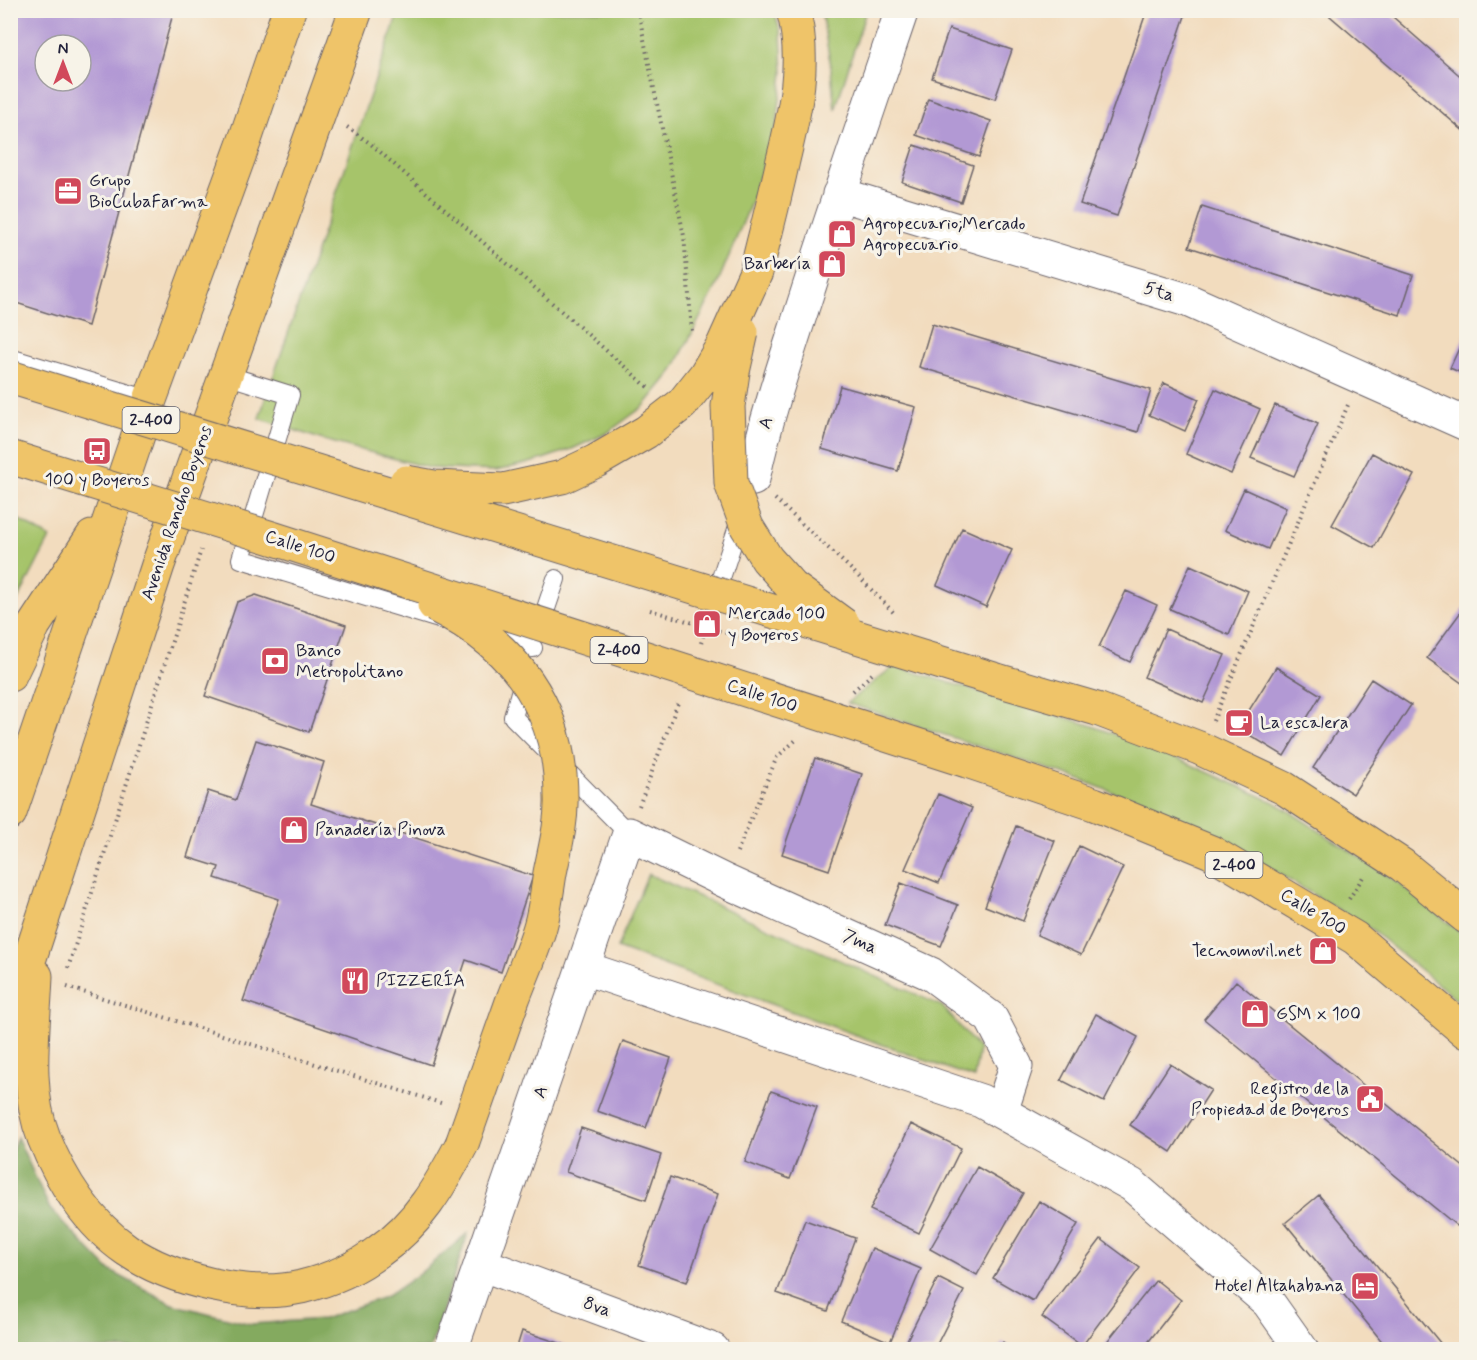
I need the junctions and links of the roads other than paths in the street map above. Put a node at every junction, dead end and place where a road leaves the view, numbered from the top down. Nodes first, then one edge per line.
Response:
1 (274, 10) edge
2 (289, 10) edge
3 (357, 10) edge
4 (366, 10) edge
5 (793, 10) edge
6 (902, 10) edge
7 (330, 85) junction
8 (246, 137) junction
9 (839, 194) junction
10 (756, 272) junction
11 (10, 358) edge
12 (226, 375) junction
13 (10, 377) edge
14 (150, 400) junction
15 (1467, 424) edge
16 (10, 456) edge
17 (292, 463) junction
18 (753, 478) joint
19 (115, 503) junction
20 (272, 538) junction
21 (721, 578) road end
22 (556, 579) dead end
23 (865, 640) junction
24 (532, 648) junction
25 (10, 675) edge
26 (10, 813) edge
27 (629, 834) junction
28 (1467, 916) edge
29 (38, 938) junction
30 (584, 968) junction
31 (10, 1019) edge
32 (1467, 1032) edge
33 (1001, 1112) junction
34 (481, 1264) junction
35 (451, 1350) edge
36 (713, 1350) edge
37 (1302, 1350) edge

1 - 8 highway
2 - 8 highway
3 - 7 highway, Avenida Rancho Boyeros
4 - 7 highway
5 - 10 highway
6 - 9 street, A
7 - 12 highway, Avenida Rancho Boyeros
8 - 14 highway
9 - 15 street, 5ta
9 - 18 street, A
10 - 17 highway, bridge
10 - 23 highway, bridge
11 - 14 lane
12 - 24 lane
12 - 29 highway, Avenida Rancho Boyeros
13 - 17 highway, 2-400, bridge
14 - 19 highway
16 - 20 highway, Calle 100 / 2-400, bridge
17 - 23 highway, 2-400, bridge
18 - 21 lane, A
19 - 25 highway
19 - 26 highway
20 - 29 highway, bridge
20 - 32 highway, Calle 100 / 2-400, bridge
22 - 24 lane
23 - 28 highway, 2-400, bridge
24 - 27 lane
27 - 30 street, A
27 - 33 street, 7ma
29 - 31 highway, Avenida Rancho Boyeros
30 - 33 street
30 - 34 street, A
33 - 37 street
34 - 35 street, A
34 - 36 street, 8va

